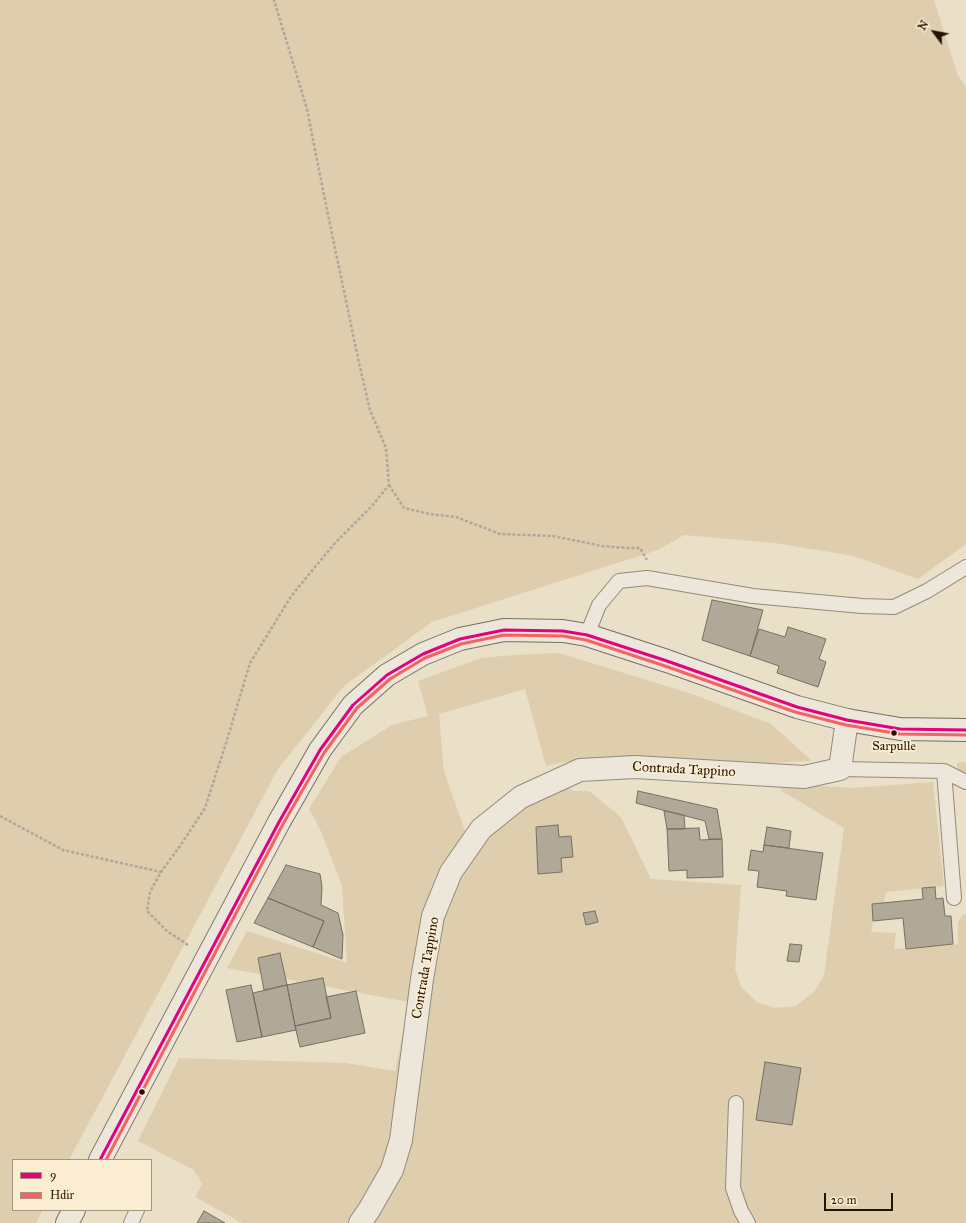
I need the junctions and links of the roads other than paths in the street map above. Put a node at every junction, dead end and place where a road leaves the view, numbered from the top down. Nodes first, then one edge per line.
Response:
1 (966, 566) edge
2 (587, 635) junction
3 (847, 720) junction
4 (966, 730) edge
5 (840, 769) junction
6 (944, 771) junction
7 (966, 782) edge
8 (954, 898) dead end
9 (736, 1102) dead end
10 (101, 1159) edge
11 (73, 1211) edge
12 (136, 1211) edge
13 (67, 1223) edge
14 (131, 1223) edge
15 (360, 1223) edge
16 (748, 1223) edge

1 - 2 lane
2 - 3 main road
2 - 10 main road
3 - 4 main road
3 - 5 main road
5 - 6 lane
5 - 15 main road, Contrada Tappino
6 - 7 lane
6 - 8 lane
9 - 16 lane
11 - 13 main road
12 - 14 lane

